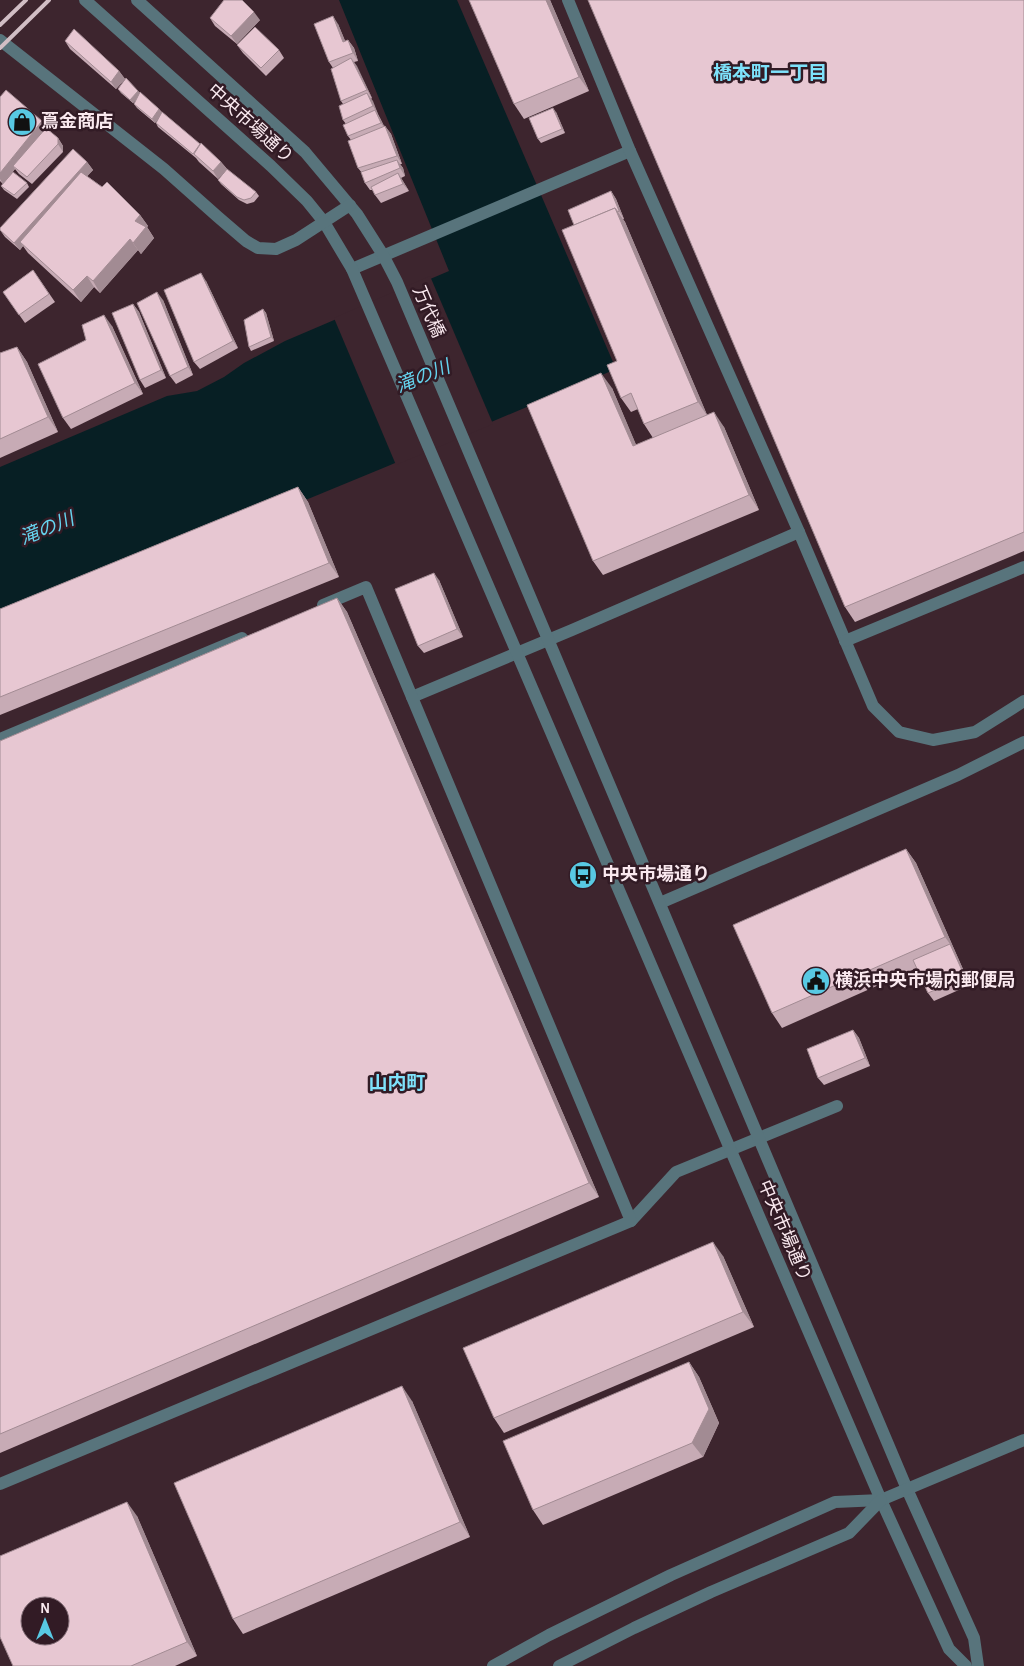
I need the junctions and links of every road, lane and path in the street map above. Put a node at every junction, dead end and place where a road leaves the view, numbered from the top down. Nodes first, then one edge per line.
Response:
1 (85, 0) edge
2 (137, 0) edge
3 (568, 0) edge
4 (0, 40) edge
5 (630, 151) junction
6 (350, 205) junction
7 (324, 222) junction
8 (383, 255) junction
9 (352, 269) junction
10 (397, 282) joint
11 (463, 438) joint
12 (799, 532) junction
13 (1024, 567) edge
14 (311, 610) edge
15 (256, 632) edge
16 (548, 640) junction
17 (845, 641) junction
18 (517, 653) junction
19 (412, 697) junction
20 (1024, 702) edge
21 (0, 738) edge
22 (1024, 742) edge
23 (660, 903) junction
24 (838, 1106) dead end
25 (759, 1138) junction
26 (730, 1150) junction
27 (632, 1221) junction
28 (1024, 1440) edge
29 (0, 1484) edge
30 (907, 1489) junction
31 (880, 1500) junction
32 (493, 1666) edge
33 (559, 1666) edge
34 (966, 1666) edge
35 (978, 1666) edge

1 - 7 street, 中央市場通り
2 - 6 street, 中央市場通り
3 - 5 street
4 - 7 street
5 - 8 street
5 - 12 street
6 - 7 street
6 - 8 street, 中央市場通り
7 - 9 street, 中央市場通り
8 - 9 street
8 - 10 street, 中央市場通り
9 - 18 street, 中央市場通り
10 - 11 street, 万代橋
11 - 16 street, 中央市場通り
12 - 16 street
12 - 17 street
13 - 17 street
14 - 19 street
15 - 21 street
16 - 18 street
16 - 23 street, 中央市場通り
17 - 20 street
18 - 19 street
18 - 26 street, 中央市場通り
19 - 27 street
22 - 23 street
23 - 25 street, 中央市場通り
24 - 25 street
25 - 26 street
25 - 30 street, 中央市場通り
26 - 27 street
26 - 31 street, 中央市場通り
27 - 29 street
28 - 30 street
30 - 31 street
30 - 35 street, 中央市場通り
31 - 32 street
31 - 33 street
31 - 34 street, 中央市場通り

